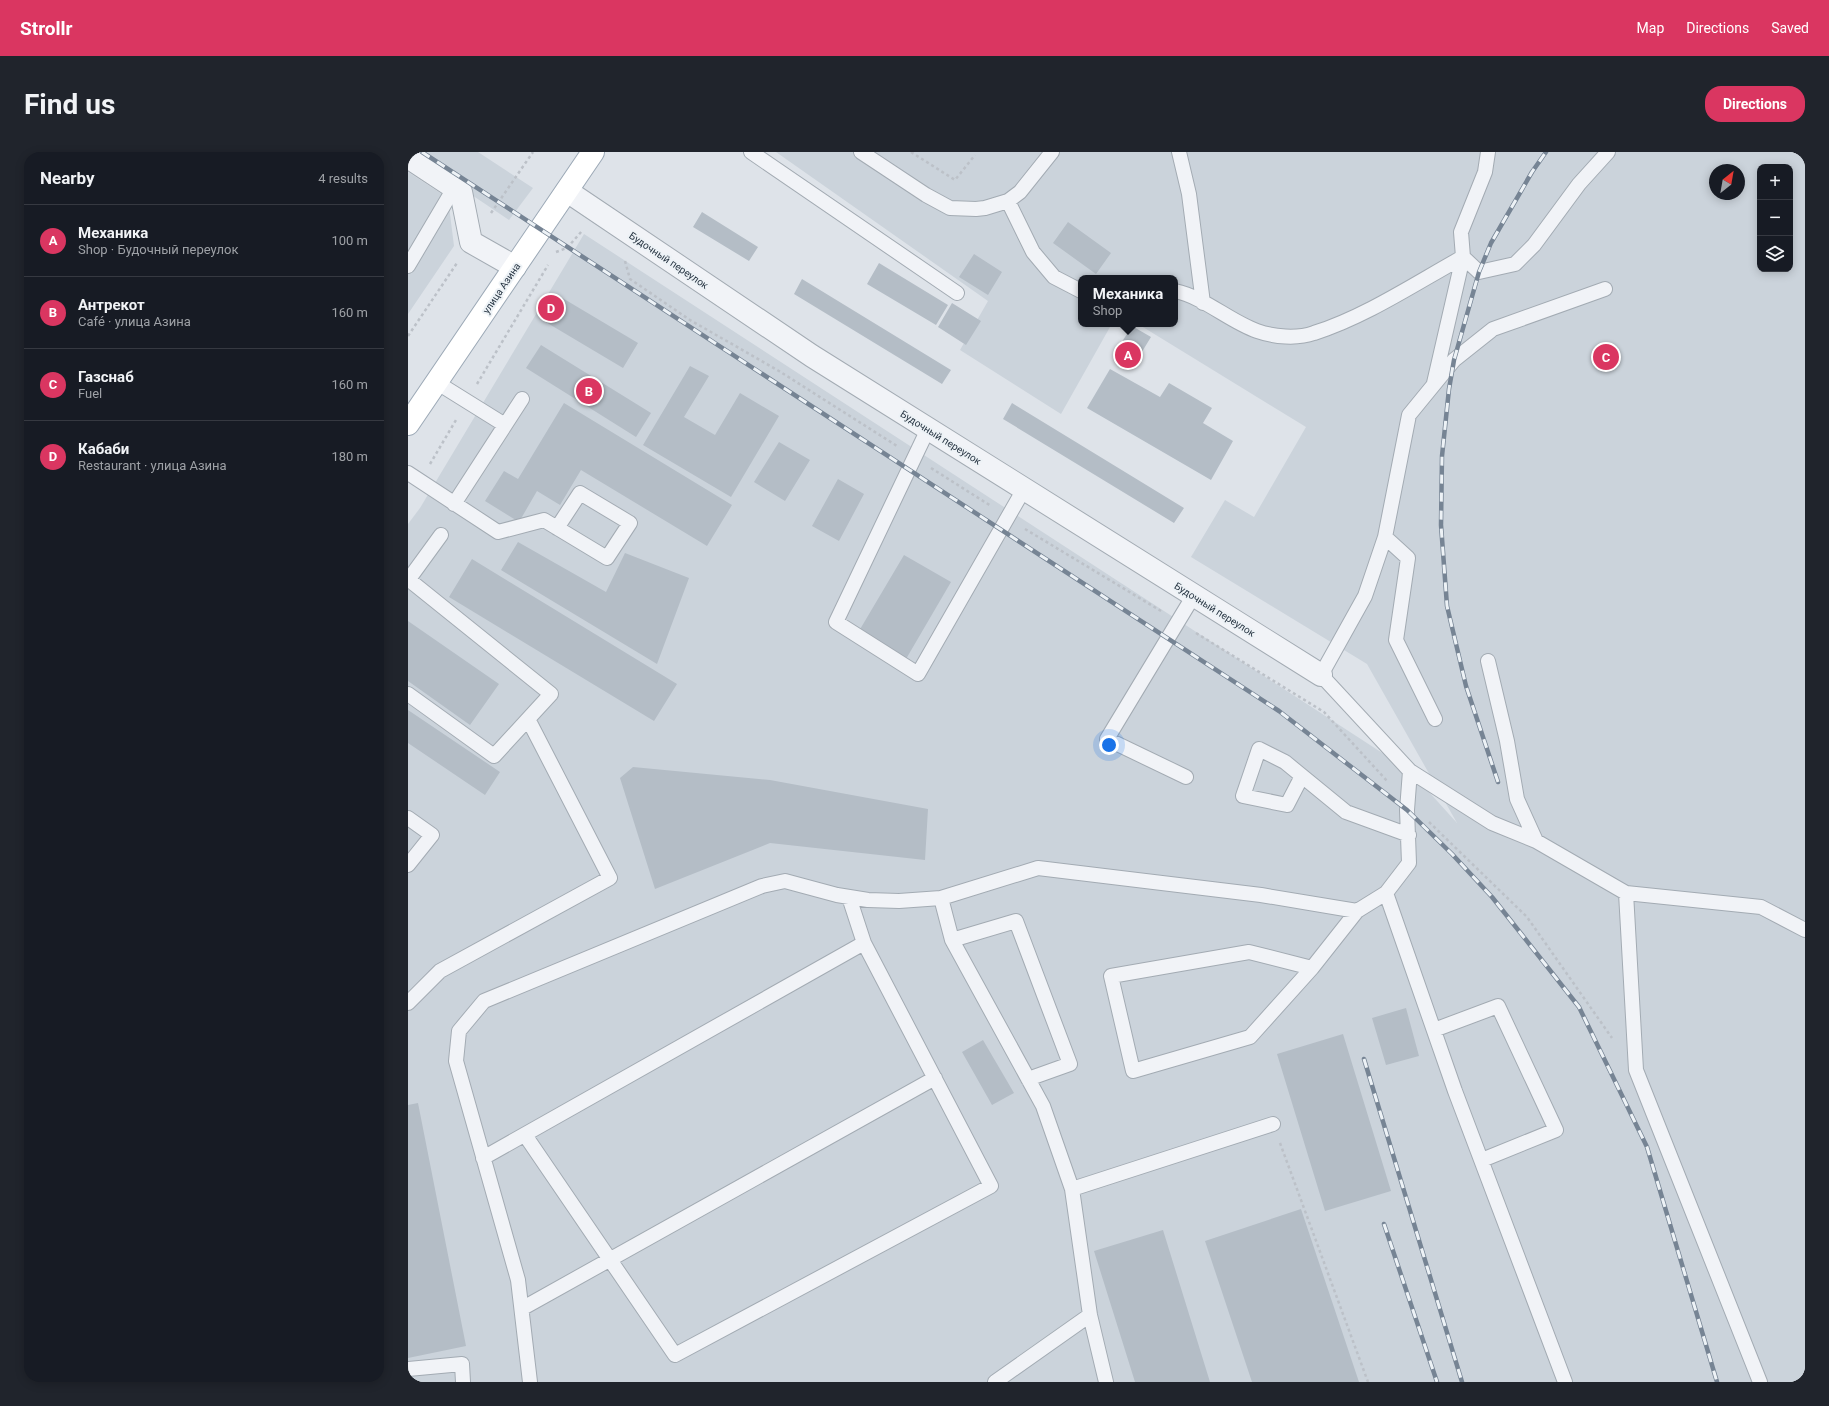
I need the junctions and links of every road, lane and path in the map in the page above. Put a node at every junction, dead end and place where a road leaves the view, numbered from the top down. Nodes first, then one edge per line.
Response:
1 (593, 152) edge
2 (750, 152) edge
3 (861, 152) edge
4 (911, 152) edge
5 (1052, 152) edge
6 (1179, 152) edge
7 (1488, 152) edge
8 (1608, 152) edge
9 (975, 155) dead end
10 (408, 157) edge
11 (454, 188) junction
12 (567, 191) junction
13 (1008, 201) junction
14 (594, 209) junction
15 (623, 254) dead end
16 (1463, 257) junction
17 (408, 266) edge
18 (515, 267) junction
19 (1078, 289) edge
20 (1606, 289) dead end
21 (1178, 292) edge
22 (957, 293) dead end
23 (1202, 303) junction
24 (436, 382) junction
25 (1433, 386) junction
26 (522, 399) dead end
27 (467, 401) junction
28 (408, 424) edge
29 (505, 425) junction
30 (928, 429) junction
31 (914, 457) junction
32 (414, 477) edge
33 (1024, 489) junction
34 (454, 504) junction
35 (1007, 517) junction
36 (557, 528) junction
37 (441, 535) dead end
38 (1385, 537) junction
39 (408, 579) edge
40 (1194, 595) junction
41 (1178, 621) junction
42 (1488, 661) dead end
43 (1321, 674) junction
44 (408, 694) edge
45 (528, 719) junction
46 (1435, 719) dead end
47 (1410, 771) junction
48 (1302, 776) junction
49 (1186, 777) dead end
50 (1408, 802) junction
51 (408, 818) edge
52 (1409, 835) junction
53 (1536, 841) junction
54 (408, 865) edge
55 (1626, 893) junction
56 (1386, 894) junction
57 (849, 897) junction
58 (941, 898) junction
59 (1357, 911) junction
60 (1805, 930) edge
61 (952, 940) junction
62 (864, 943) junction
63 (1312, 968) junction
64 (408, 1003) edge
65 (1434, 1030) junction
66 (1636, 1070) junction
67 (935, 1078) junction
68 (1028, 1079) junction
69 (1273, 1124) joint
70 (525, 1135) junction
71 (483, 1158) junction
72 (1482, 1160) junction
73 (1072, 1189) junction
74 (610, 1260) junction
75 (523, 1308) junction
76 (1090, 1315) junction
77 (408, 1369) edge
78 (463, 1382) edge
79 (530, 1382) edge
80 (995, 1382) edge
81 (1106, 1382) edge
82 (1368, 1382) edge
83 (1565, 1382) edge
84 (1760, 1382) edge

1 - 12 main road, улица Азина
2 - 22 lane
3 - 13 lane
4 - 9 path
5 - 13 lane
6 - 23 lane
7 - 16 lane
8 - 16 lane
10 - 11 street
11 - 17 lane
11 - 18 street
12 - 14 street, Будочный переулок
12 - 18 main road, улица Азина
13 - 19 lane
14 - 27 path
14 - 30 street, Будочный переулок
15 - 31 path
16 - 23 lane
16 - 25 lane
18 - 24 main road, улица Азина
20 - 25 lane
21 - 23 lane
24 - 27 lane
24 - 28 main road, улица Азина
25 - 38 lane
26 - 29 lane
27 - 29 lane
27 - 32 path
29 - 34 lane
30 - 31 lane
30 - 33 street, Будочный переулок
31 - 35 path
31 - 35 lane
32 - 34 lane
33 - 35 lane
33 - 40 street, Будочный переулок
34 - 36 lane
35 - 41 path
36 - 36 lane
37 - 39 lane
38 - 43 lane
38 - 46 lane
39 - 45 lane
40 - 41 lane
40 - 43 street, Будочный переулок
41 - 49 lane
41 - 50 path
42 - 53 lane
43 - 47 lane
44 - 45 lane
45 - 64 lane
47 - 50 lane
47 - 53 lane
48 - 48 lane
48 - 52 lane
50 - 52 lane
50 - 66 path
51 - 54 lane
52 - 56 lane
53 - 55 lane
55 - 60 lane
55 - 66 lane
56 - 59 lane
56 - 65 lane
57 - 58 lane
57 - 62 lane
57 - 71 lane
58 - 59 lane
58 - 61 lane
59 - 63 lane
61 - 68 lane
61 - 68 lane
62 - 67 lane
62 - 70 lane
63 - 63 lane
65 - 72 lane
65 - 72 lane
66 - 84 lane
67 - 74 lane
67 - 74 lane
68 - 73 lane
69 - 73 lane
69 - 82 path
70 - 71 lane
70 - 74 lane
71 - 75 lane
72 - 83 lane
73 - 76 lane
74 - 75 lane
75 - 79 lane
76 - 80 lane
76 - 81 lane
77 - 78 lane

